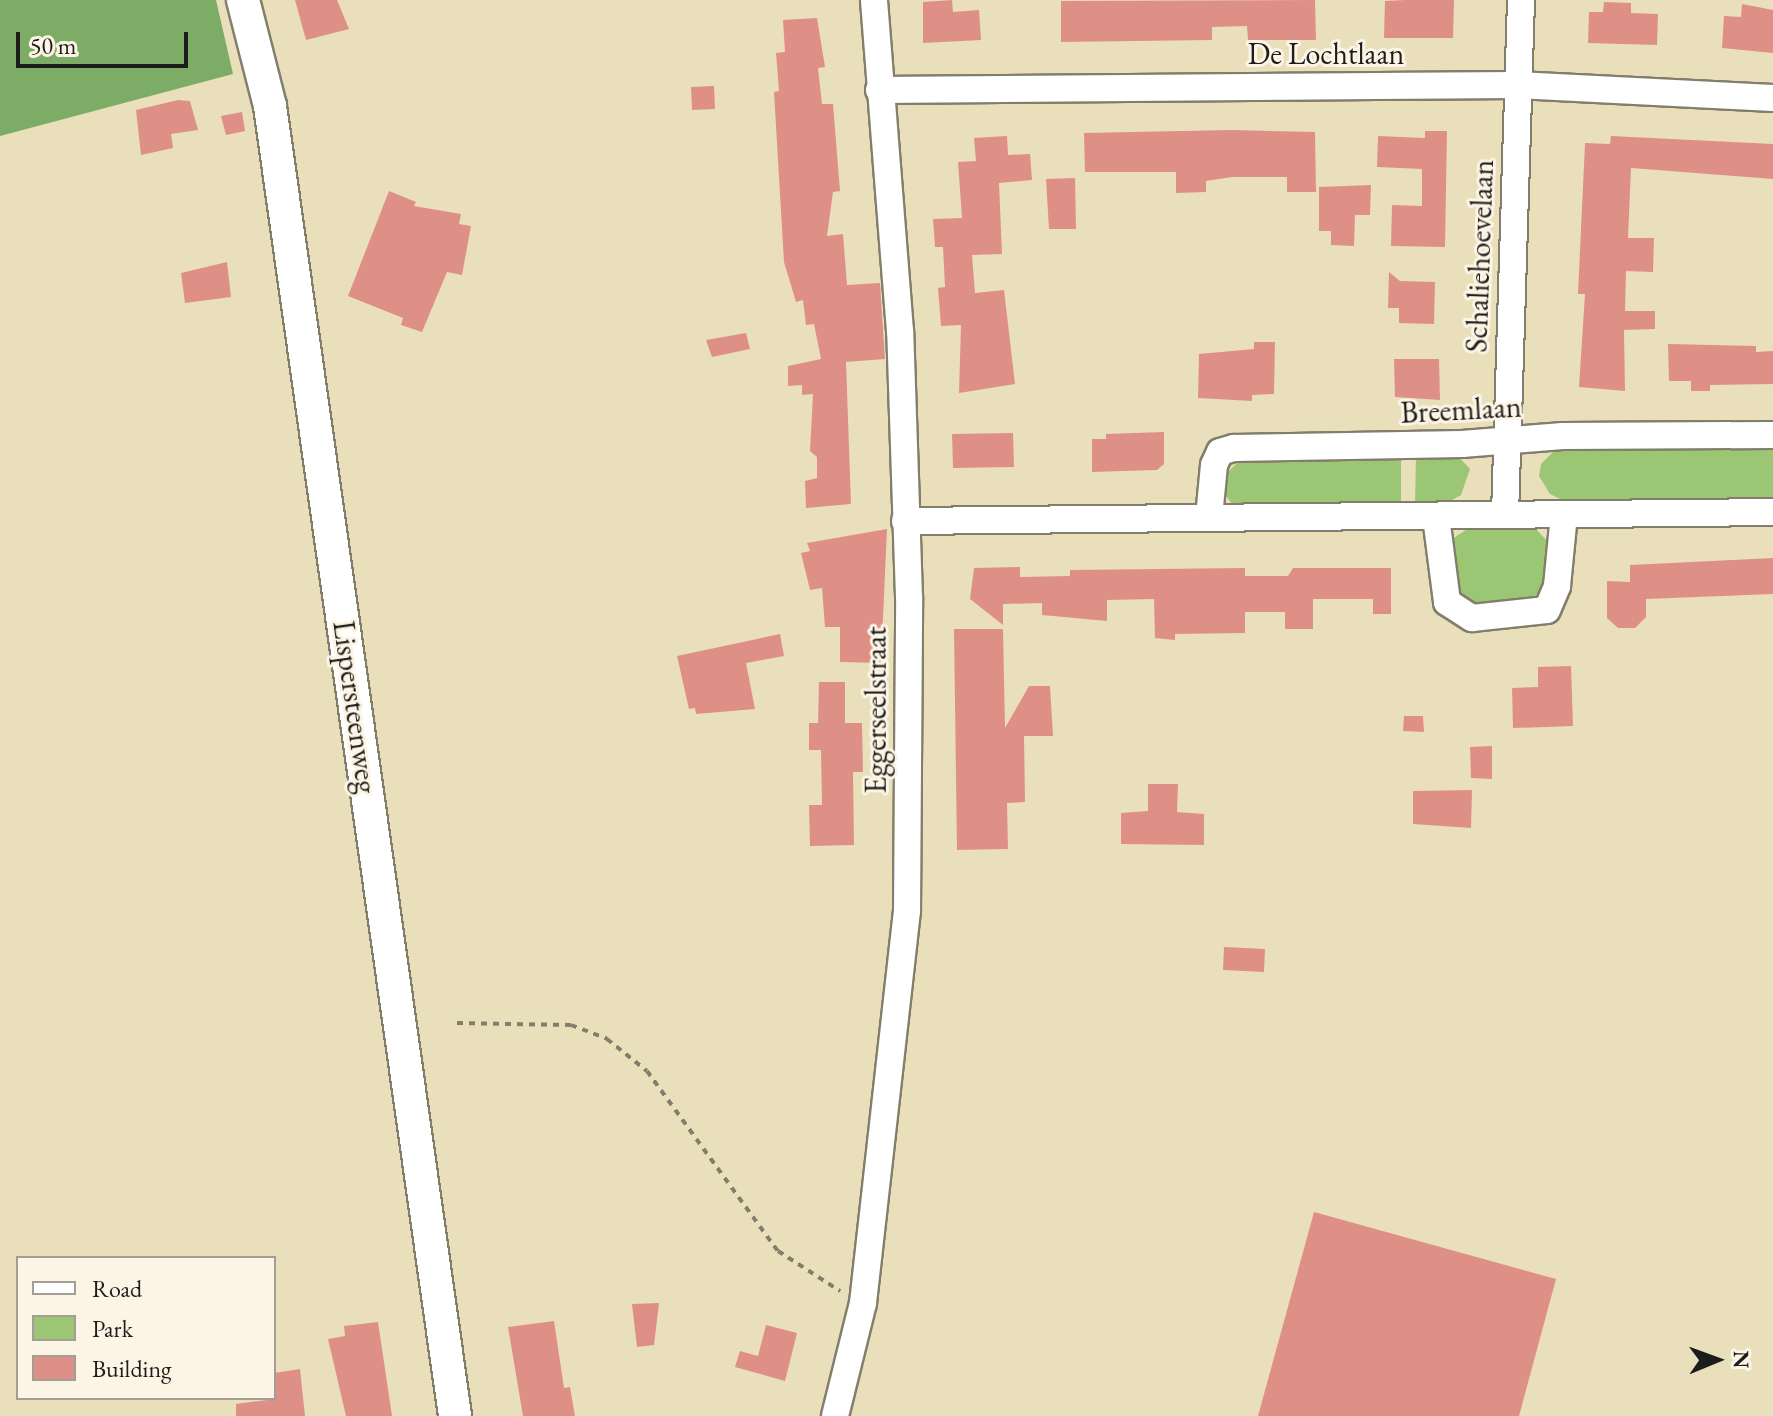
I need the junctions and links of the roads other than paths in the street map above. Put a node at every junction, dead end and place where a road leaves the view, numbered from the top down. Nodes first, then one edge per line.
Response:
1 (243, 0) edge
2 (874, 0) edge
3 (1521, 0) edge
4 (1517, 85) junction
5 (879, 90) junction
6 (1773, 98) edge
7 (1773, 435) edge
8 (1506, 441) junction
9 (1773, 512) edge
10 (1505, 515) junction
11 (1564, 515) junction
12 (1209, 517) junction
13 (1436, 517) junction
14 (905, 521) junction
15 (455, 1416) edge
16 (835, 1416) edge

1 - 15 street, Lispersteenweg
2 - 5 street, Eggerseelstraat
3 - 4 street, Schaliehoevelaan
4 - 5 street, De Lochtlaan
4 - 6 street, De Lochtlaan
4 - 8 street, Schaliehoevelaan
5 - 14 street, Eggerseelstraat
7 - 8 street, Breemlaan
8 - 10 street, Schaliehoevelaan
8 - 12 street, Breemlaan
9 - 11 street
10 - 11 street
10 - 13 street
11 - 13 street
12 - 13 street
12 - 14 street
14 - 16 street, Eggerseelstraat

